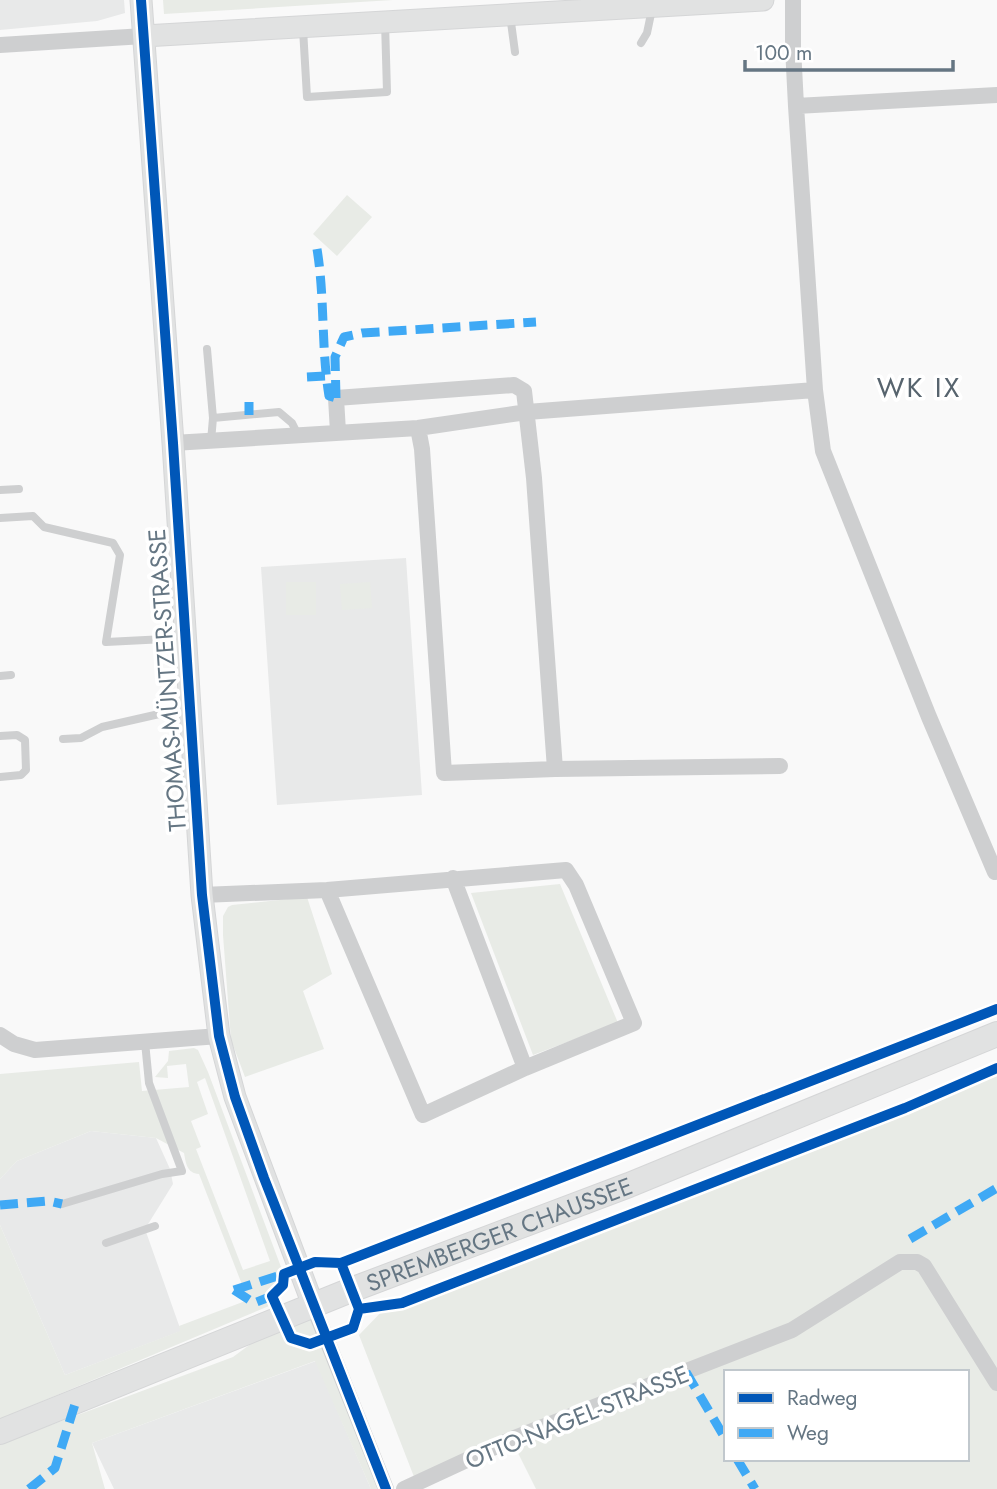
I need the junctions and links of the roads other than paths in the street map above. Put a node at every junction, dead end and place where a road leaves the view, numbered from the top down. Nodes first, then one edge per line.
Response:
1 (141, 0) edge
2 (763, 0) edge
3 (793, 0) edge
4 (652, 7) junction
5 (510, 15) junction
6 (384, 22) junction
7 (303, 27) junction
8 (144, 36) junction
9 (641, 43) dead end
10 (0, 45) edge
11 (515, 52) dead end
12 (997, 95) edge
13 (796, 106) junction
14 (207, 349) dead end
15 (815, 390) junction
16 (527, 412) junction
17 (213, 418) junction
18 (418, 428) junction
19 (338, 432) junction
20 (298, 435) junction
21 (211, 441) junction
22 (173, 443) junction
23 (19, 489) dead end
24 (0, 490) edge
25 (0, 518) edge
26 (185, 638) junction
27 (11, 675) dead end
28 (0, 676) edge
29 (190, 706) junction
30 (0, 736) edge
31 (63, 739) dead end
32 (780, 766) dead end
33 (555, 769) junction
34 (0, 777) edge
35 (997, 871) edge
36 (453, 878) junction
37 (327, 890) junction
38 (202, 895) junction
39 (997, 1034) edge
40 (0, 1035) edge
41 (219, 1036) junction
42 (145, 1042) junction
43 (525, 1068) junction
44 (62, 1204) dead end
45 (155, 1226) dead end
46 (106, 1243) dead end
47 (313, 1305) junction
48 (991, 1360) edge
49 (997, 1383) edge
50 (0, 1432) edge
51 (386, 1489) edge
52 (404, 1489) edge

1 - 8 street, THOMAS-MÜNTZER-STRASSE
2 - 4 street
3 - 13 street
4 - 5 street
4 - 9 lane
5 - 6 street
5 - 11 lane
6 - 7 street
6 - 7 lane
7 - 8 street
8 - 10 street
8 - 22 street, THOMAS-MÜNTZER-STRASSE
12 - 13 street
13 - 15 street
14 - 17 lane
15 - 16 street
15 - 35 street
16 - 18 street
16 - 19 street
16 - 33 street
17 - 20 lane
17 - 21 lane
18 - 19 street
18 - 33 street
19 - 20 street
20 - 21 street
21 - 22 street
22 - 26 street, THOMAS-MÜNTZER-STRASSE
23 - 24 lane
25 - 26 lane
26 - 29 street, THOMAS-MÜNTZER-STRASSE
27 - 28 lane
29 - 31 lane
29 - 38 street, THOMAS-MÜNTZER-STRASSE
30 - 34 lane
32 - 33 street
36 - 37 street
36 - 43 street
36 - 43 street
37 - 38 street
37 - 43 street
38 - 41 street, THOMAS-MÜNTZER-STRASSE
39 - 47 main road, SPREMBERGER CHAUSSEE
40 - 42 street
41 - 42 street
41 - 47 street, THOMAS-MÜNTZER-STRASSE
42 - 44 lane
45 - 46 lane
47 - 50 main road, SPREMBERGER CHAUSSEE
47 - 51 street
48 - 49 street, OTTO-NAGEL-STRASSE
48 - 52 street, OTTO-NAGEL-STRASSE

